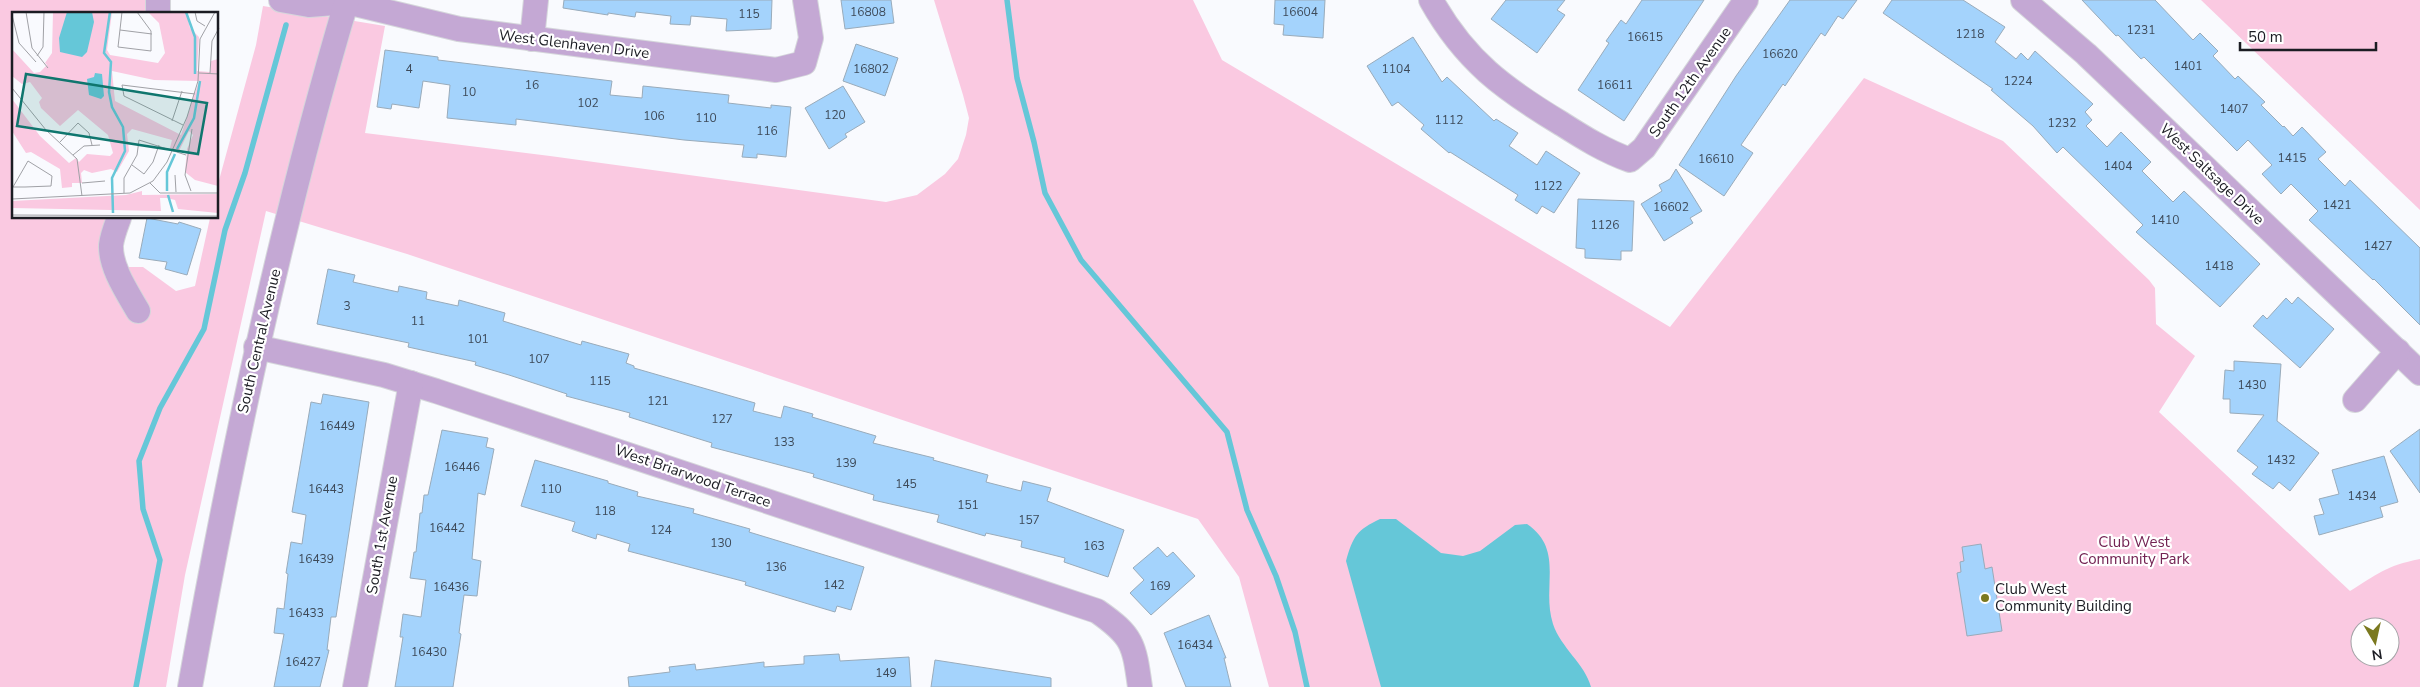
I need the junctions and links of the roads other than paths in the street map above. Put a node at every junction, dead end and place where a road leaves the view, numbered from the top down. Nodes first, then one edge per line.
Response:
1 (281, 0) edge
2 (536, 0) edge
3 (805, 0) edge
4 (1431, 0) edge
5 (1746, 0) edge
6 (2023, 0) edge
7 (346, 1) edge
8 (532, 39) junction
9 (119, 219) edge
10 (138, 311) dead end
11 (256, 347) junction
12 (2398, 351) junction
13 (2420, 373) edge
14 (411, 383) junction
15 (2355, 400) dead end
16 (190, 687) edge
17 (355, 687) edge
18 (1140, 687) edge

1 - 7 street, West Glenhaven Drive
2 - 8 street
3 - 8 street, West Glenhaven Drive
4 - 5 street, South 12th Avenue
6 - 12 street, West Saltsage Drive
7 - 8 street, West Glenhaven Drive
7 - 11 street, South Central Avenue
9 - 10 street
11 - 14 street, West Briarwood Terrace
11 - 16 street, South Central Avenue
12 - 13 street, West Saltsage Drive
12 - 15 street
14 - 17 street, South 1st Avenue
14 - 18 street, West Briarwood Terrace

